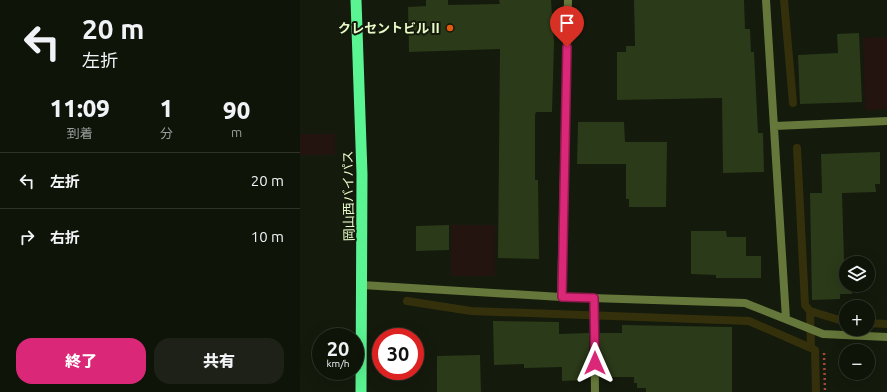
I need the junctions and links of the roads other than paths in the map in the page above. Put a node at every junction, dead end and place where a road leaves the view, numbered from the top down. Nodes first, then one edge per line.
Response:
1 (356, 0) edge
2 (568, 0) edge
3 (766, 0) edge
4 (887, 121) edge
5 (776, 126) junction
6 (362, 285) junction
7 (562, 297) junction
8 (594, 298) junction
9 (786, 319) junction
10 (887, 337) edge
11 (361, 392) edge
12 (595, 392) edge

1 - 6 highway, 岡山西バイパス
2 - 7 street
3 - 5 street
4 - 5 street
5 - 9 street
6 - 7 street
6 - 11 highway, 岡山西バイパス
7 - 8 street
8 - 9 street
8 - 12 street
9 - 10 street

